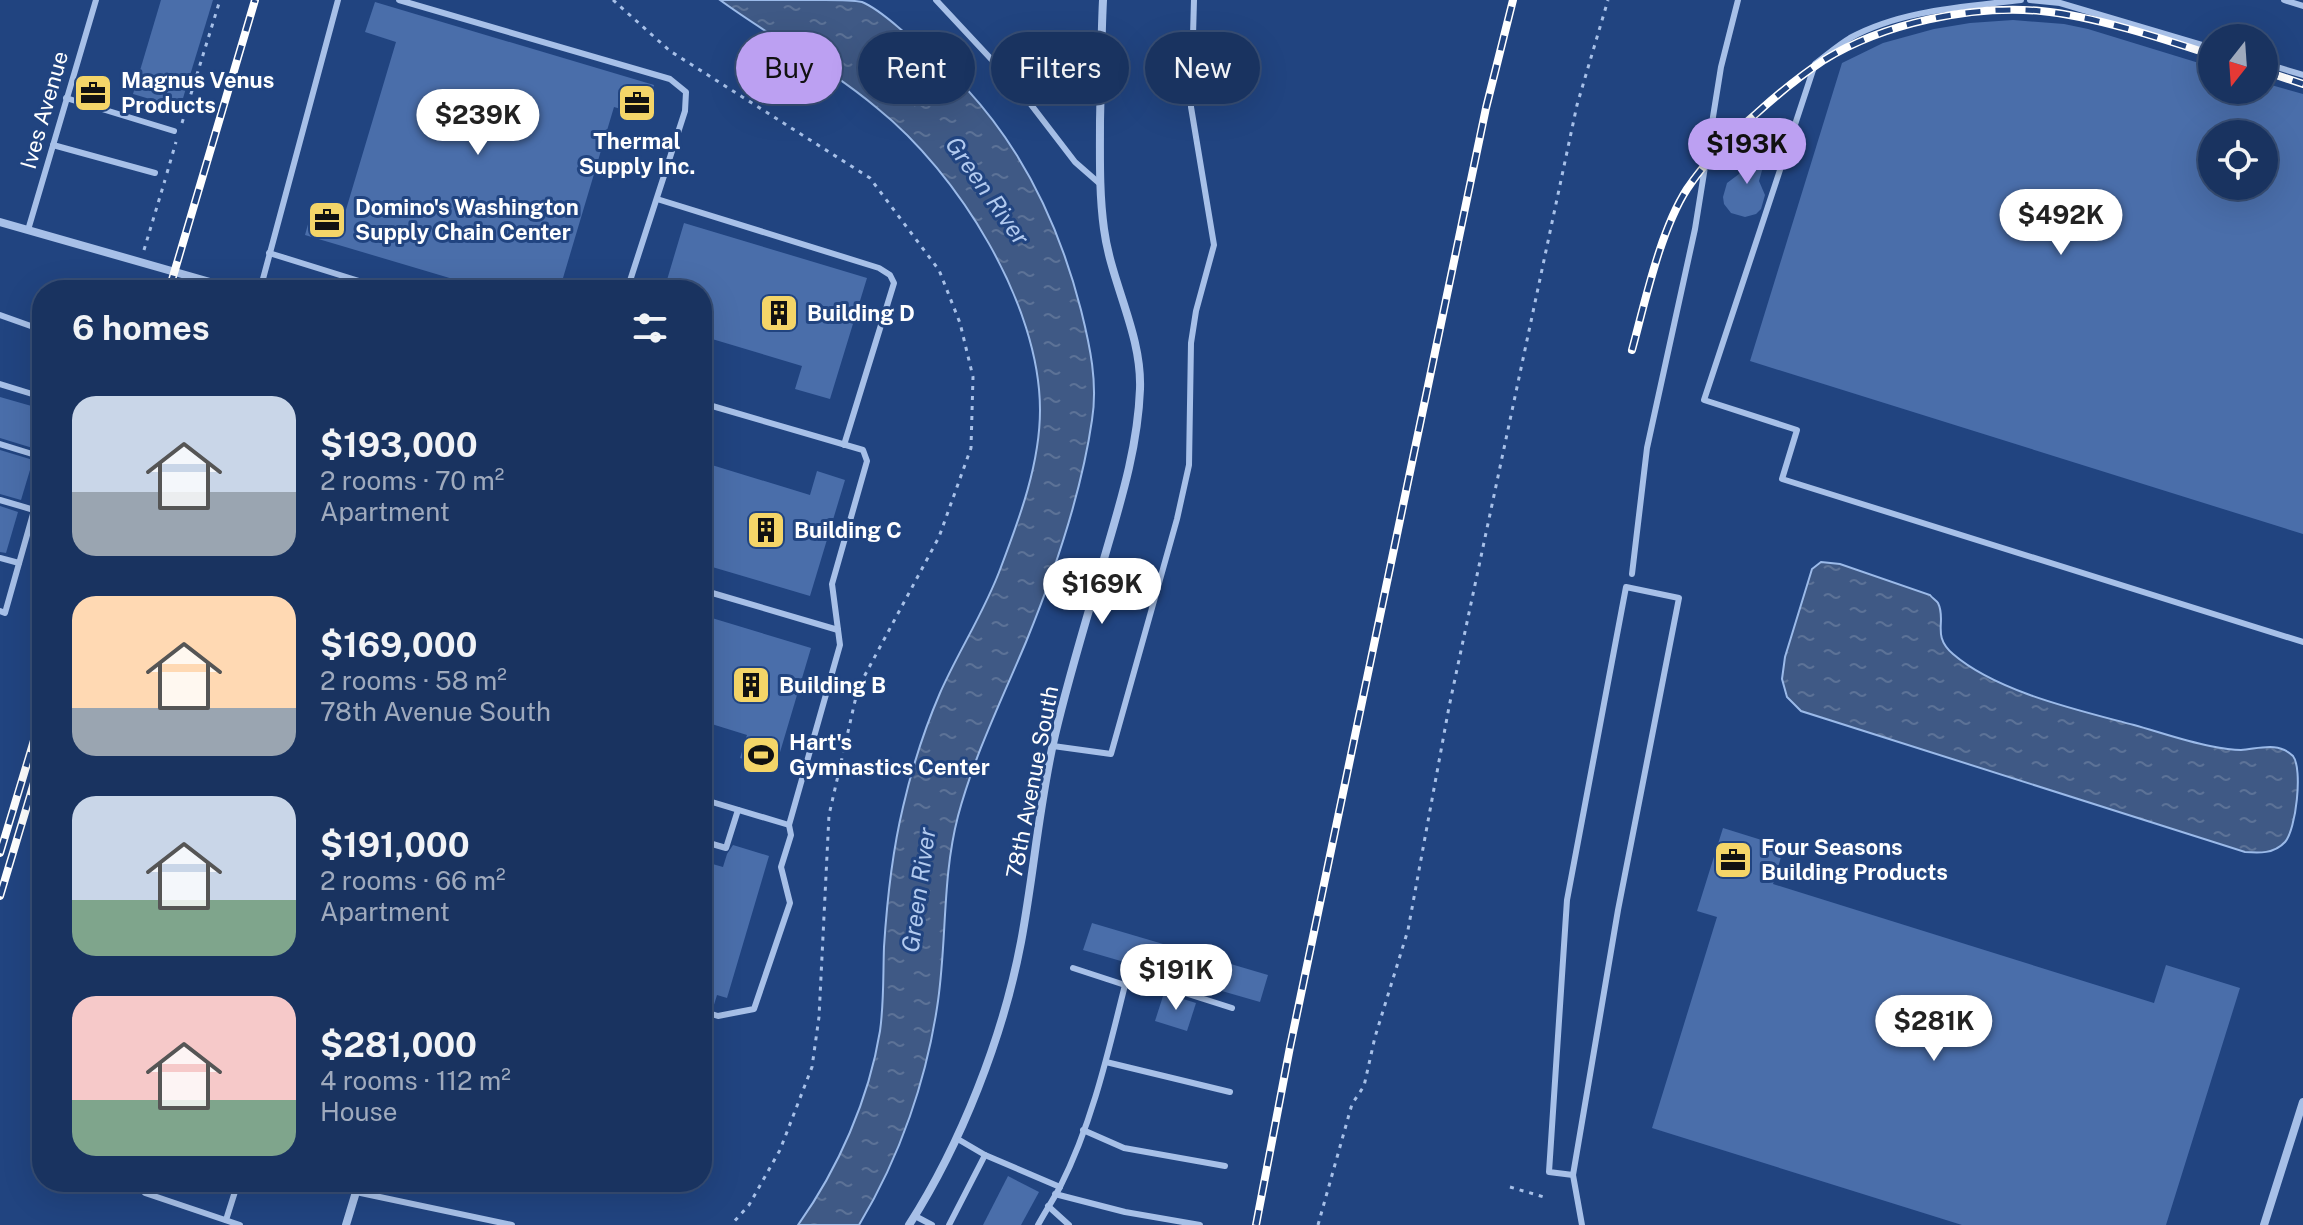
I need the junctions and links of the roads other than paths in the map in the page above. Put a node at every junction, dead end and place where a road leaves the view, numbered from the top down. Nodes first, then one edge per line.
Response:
1 (83, 0) edge
2 (338, 0) edge
3 (399, 0) edge
4 (936, 0) edge
5 (1103, 0) edge
6 (1194, 0) edge
7 (1738, 0) edge
8 (2021, 0) edge
9 (2030, 0) edge
10 (2284, 0) edge
11 (95, 2) edge
12 (2303, 6) edge
13 (2198, 44) edge
14 (2278, 67) edge
15 (2303, 75) edge
16 (66, 98) junction
17 (174, 131) dead end
18 (53, 145) junction
19 (155, 173) dead end
20 (1099, 183) junction
21 (657, 199) junction
22 (0, 222) edge
23 (28, 230) junction
24 (269, 253) junction
25 (203, 280) edge
26 (262, 280) edge
27 (356, 280) edge
28 (630, 280) edge
29 (0, 315) edge
30 (32, 326) edge
31 (0, 384) edge
32 (32, 394) edge
33 (712, 406) edge
34 (0, 444) edge
35 (844, 445) junction
36 (32, 454) edge
37 (0, 500) edge
38 (32, 509) edge
39 (32, 517) edge
40 (0, 558) edge
41 (19, 563) junction
42 (1632, 574) dead end
43 (712, 593) edge
44 (0, 611) edge
45 (838, 630) junction
46 (2303, 642) edge
47 (1053, 746) junction
48 (712, 802) edge
49 (738, 810) junction
50 (789, 825) junction
51 (712, 844) edge
52 (1073, 968) dead end
53 (1125, 985) junction
54 (1232, 1008) dead end
55 (712, 1014) edge
56 (1106, 1062) junction
57 (1230, 1092) dead end
58 (2303, 1102) edge
59 (1083, 1130) junction
60 (956, 1138) junction
61 (985, 1155) junction
62 (1225, 1166) dead end
63 (1573, 1175) junction
64 (1060, 1187) junction
65 (145, 1192) edge
66 (235, 1192) edge
67 (356, 1192) joint
68 (1055, 1194) junction
69 (1048, 1206) junction
70 (915, 1216) junction
71 (226, 1220) junction
72 (240, 1225) edge
73 (346, 1225) edge
74 (512, 1225) edge
75 (909, 1225) edge
76 (932, 1225) edge
77 (949, 1225) edge
78 (1038, 1225) edge
79 (1069, 1225) edge
80 (1200, 1225) edge
81 (1582, 1225) edge
82 (2264, 1225) edge

1 - 11 lane
2 - 24 lane
3 - 21 lane
4 - 20 lane
5 - 20 street, 78th Avenue South
6 - 47 lane
7 - 42 lane
8 - 46 lane
9 - 13 lane
10 - 12 lane
11 - 16 lane, Ives Avenue
14 - 15 lane
16 - 17 lane
16 - 18 lane, Ives Avenue
18 - 19 lane
18 - 23 lane, Ives Avenue
20 - 47 street, 78th Avenue South
21 - 28 lane
21 - 35 lane
22 - 23 street
23 - 25 street
24 - 26 lane
24 - 27 lane
29 - 30 lane
31 - 32 lane
33 - 35 lane
34 - 36 lane
35 - 45 lane
37 - 38 lane
39 - 41 lane
40 - 41 lane
41 - 44 lane
43 - 45 lane
45 - 50 lane
47 - 60 street, 78th Avenue South
48 - 49 lane
49 - 50 lane
49 - 51 lane
50 - 55 lane
52 - 53 lane
53 - 54 lane
53 - 56 lane
56 - 57 lane
56 - 59 lane
58 - 82 street
59 - 62 lane
59 - 64 lane
60 - 61 lane
60 - 70 street, 78th Avenue South
61 - 64 lane
61 - 77 lane
63 - 63 lane
63 - 81 lane
64 - 68 lane
65 - 71 lane
66 - 71 lane
67 - 73 street
67 - 74 lane
68 - 69 lane
68 - 80 lane
69 - 78 lane
69 - 79 lane
70 - 75 street, 78th Avenue South
70 - 76 lane
71 - 72 lane

